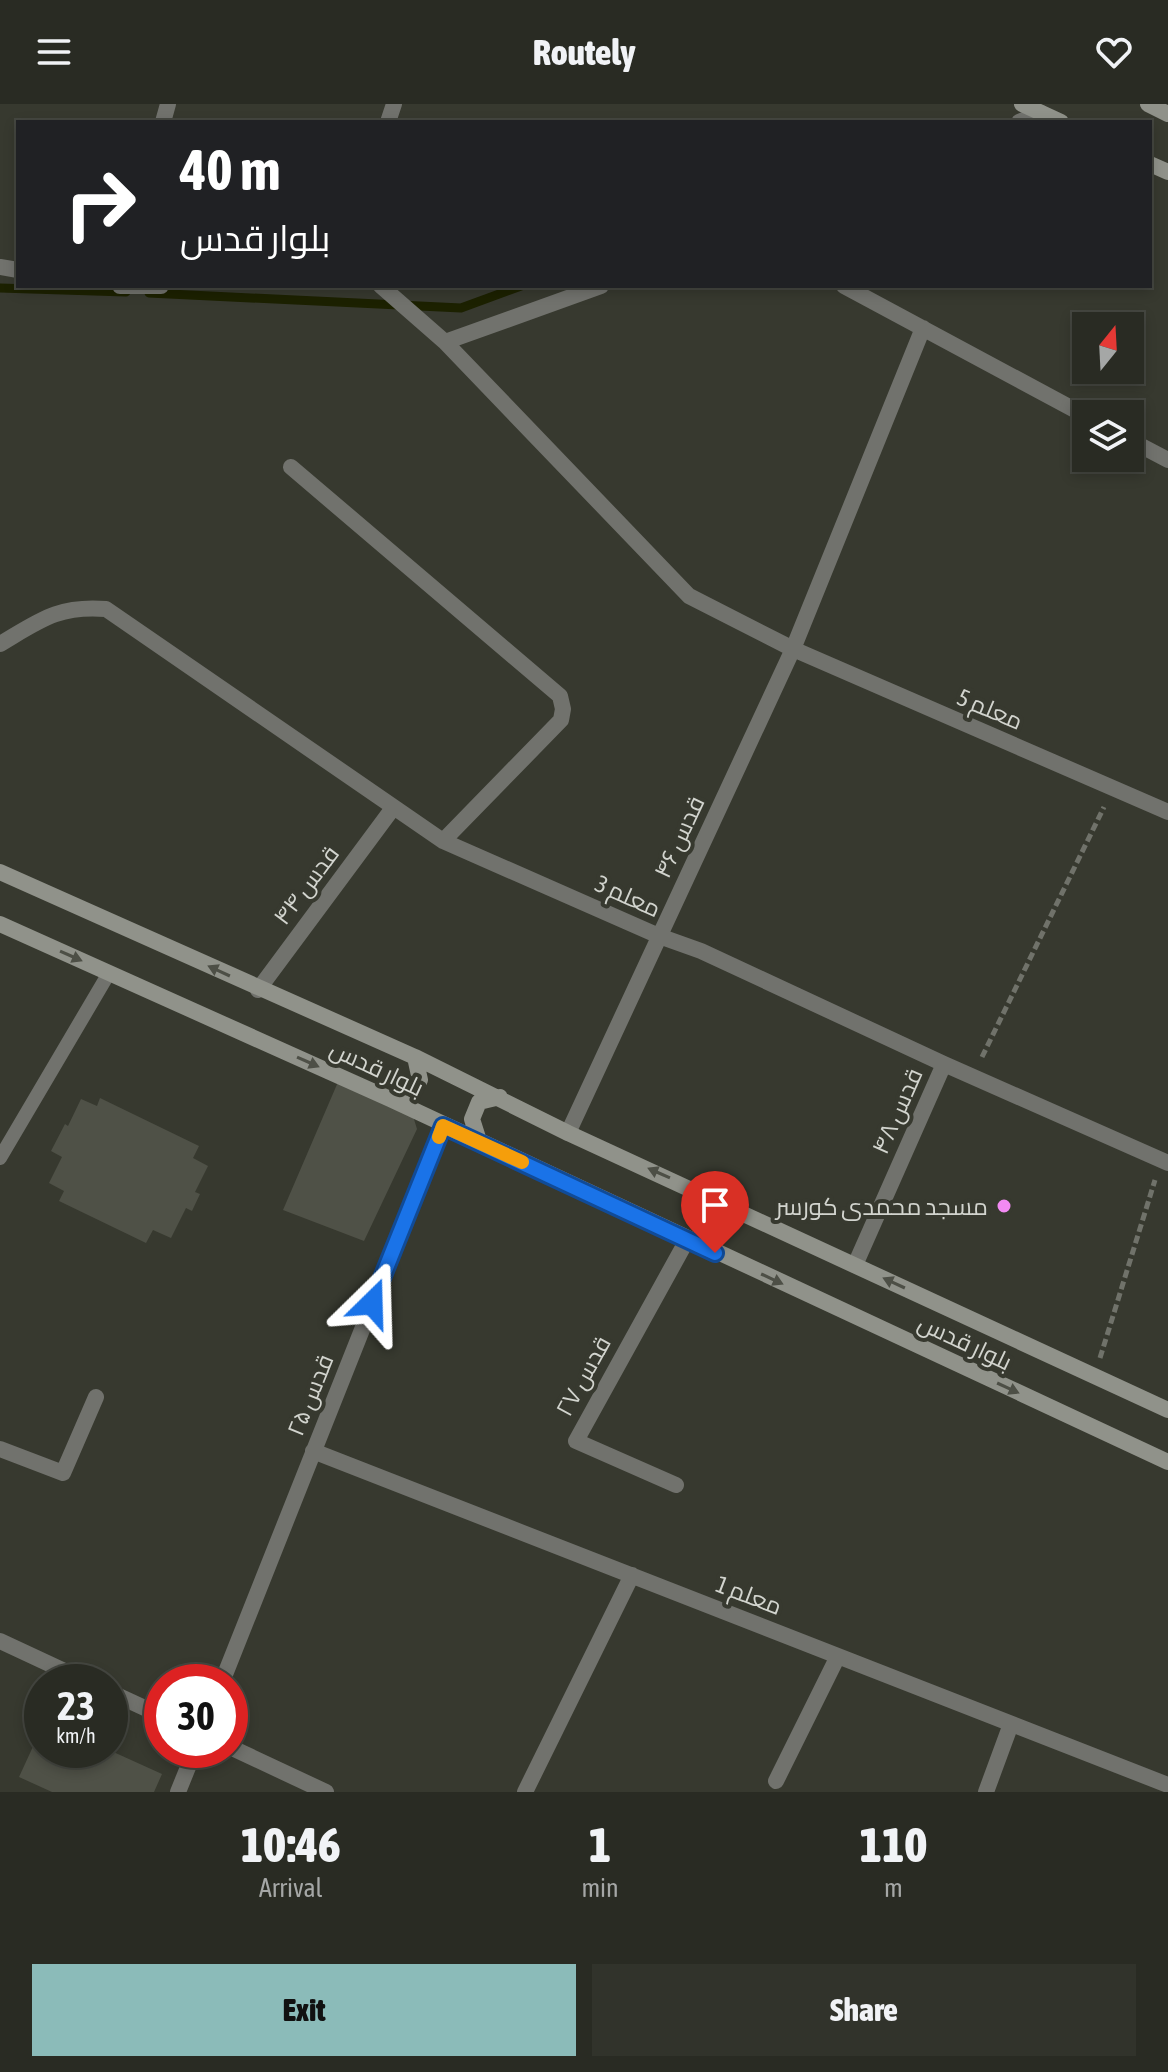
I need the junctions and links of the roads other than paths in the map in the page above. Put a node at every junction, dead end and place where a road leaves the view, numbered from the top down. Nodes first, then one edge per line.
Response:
1 (1022, 104) edge
2 (1148, 104) edge
3 (1041, 113) junction
4 (1168, 114) edge
5 (1024, 120) edge
6 (1057, 120) edge
7 (383, 288) edge
8 (595, 288) edge
9 (848, 288) edge
10 (923, 328) junction
11 (445, 342) junction
12 (1072, 408) edge
13 (1144, 447) edge
14 (1168, 460) edge
15 (291, 467) dead end
16 (0, 644) edge
17 (793, 649) junction
18 (393, 808) junction
19 (1168, 812) edge
20 (443, 841) junction
21 (0, 872) edge
22 (0, 924) edge
23 (659, 936) junction
24 (109, 973) junction
25 (258, 990) junction
26 (415, 1057) junction
27 (944, 1064) junction
28 (500, 1097) junction
29 (390, 1099) junction
30 (443, 1126) junction
31 (568, 1133) junction
32 (479, 1141) junction
33 (0, 1158) edge
34 (1165, 1161) edge
35 (687, 1240) junction
36 (855, 1265) junction
37 (96, 1397) dead end
38 (1168, 1410) edge
39 (0, 1449) edge
40 (313, 1451) junction
41 (1168, 1462) edge
42 (676, 1485) dead end
43 (632, 1575) junction
44 (0, 1641) edge
45 (838, 1656) junction
46 (49, 1664) edge
47 (229, 1664) edge
48 (1011, 1724) junction
49 (248, 1755) edge
50 (188, 1768) edge
51 (776, 1781) dead end
52 (1168, 1785) edge
53 (178, 1792) edge
54 (326, 1792) edge
55 (525, 1792) edge
56 (986, 1792) edge

1 - 3 main road
2 - 4 main road
3 - 5 street
3 - 6 main road
7 - 11 street, معلم 5
8 - 11 street
9 - 10 street
10 - 12 street
10 - 17 street, قدس ۴۶
11 - 17 street, معلم 5
13 - 14 street
15 - 20 street
16 - 18 street, معلم 3
17 - 19 street, معلم 5
17 - 23 street, قدس ۴۶
18 - 20 street, معلم 3
18 - 25 street, قدس ۴۴
20 - 23 street, معلم 3
25 -> 21 main road, بلوار قدس
22 -> 24 main road, بلوار قدس
23 - 27 street, معلم 3
23 - 31 street, قدس ۴۶
24 -> 29 main road, بلوار قدس
24 - 33 lane
25 - 26 main road, بلوار قدس
26 - 28 main road, بلوار قدس
26 - 29 main road
27 - 34 street, معلم 3
27 - 36 street, قدس ۴۸
28 - 31 main road, بلوار قدس
28 - 32 main road
29 - 30 main road, بلوار قدس
30 - 32 main road, بلوار قدس
30 - 40 street, قدس ۲۵
36 -> 31 main road, بلوار قدس
32 - 35 main road, بلوار قدس
35 -> 41 main road, بلوار قدس
35 - 42 street, قدس ۲۷
38 -> 36 main road, بلوار قدس
37 - 39 street
40 - 43 street, معلم 1
40 - 47 street, قدس ۲۵
43 - 45 street, معلم 1
43 - 55 street
44 - 46 street
45 - 48 street, معلم 1
45 - 51 street
48 - 52 street, معلم 1
48 - 56 street
49 - 54 street
50 - 53 street

